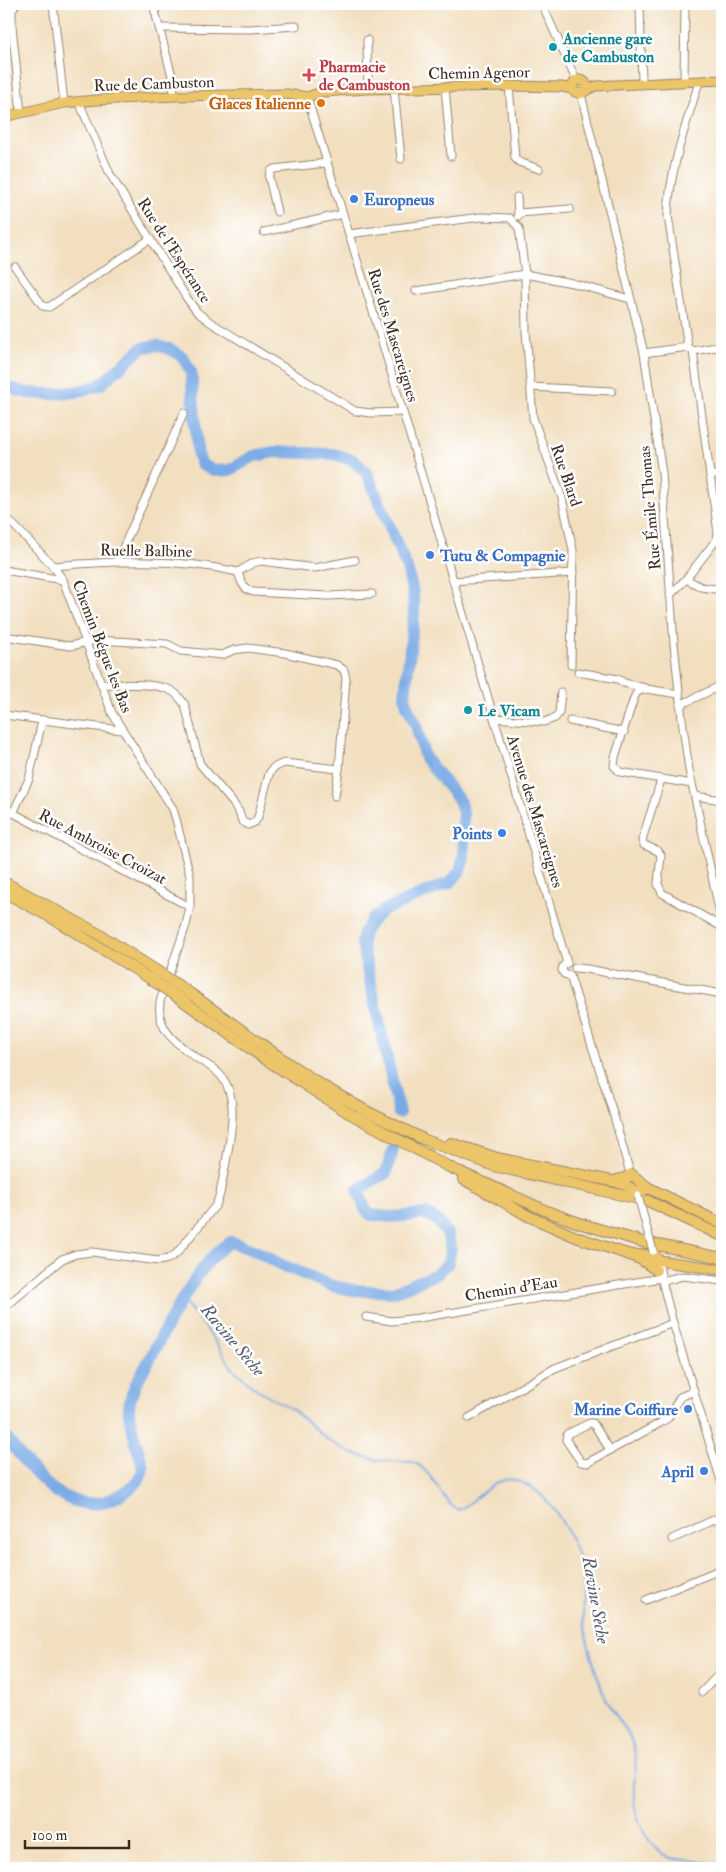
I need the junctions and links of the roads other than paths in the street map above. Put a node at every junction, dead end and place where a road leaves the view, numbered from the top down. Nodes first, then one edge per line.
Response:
1 (16, 4) edge
2 (53, 4) edge
3 (153, 4) edge
4 (542, 4) edge
5 (640, 4) edge
6 (685, 4) edge
7 (296, 26) dead end
8 (159, 28) junction
9 (367, 40) dead end
10 (722, 80) edge
11 (684, 82) junction
12 (699, 82) junction
13 (642, 83) junction
14 (574, 84) junction
15 (509, 86) junction
16 (445, 88) junction
17 (587, 88) junction
18 (368, 89) junction
19 (394, 89) junction
20 (174, 96) junction
21 (307, 97) junction
22 (79, 102) junction
23 (64, 104) junction
24 (21, 112) junction
25 (4, 117) edge
26 (451, 156) dead end
27 (401, 159) dead end
28 (327, 163) junction
29 (539, 169) dead end
30 (517, 197) dead end
31 (570, 209) dead end
32 (277, 212) dead end
33 (519, 212) junction
34 (343, 214) junction
35 (515, 222) junction
36 (264, 232) dead end
37 (349, 234) junction
38 (150, 239) junction
39 (15, 267) dead end
40 (525, 274) junction
41 (416, 291) dead end
42 (630, 299) junction
43 (722, 346) edge
44 (691, 349) junction
45 (644, 353) junction
46 (530, 387) junction
47 (612, 391) dead end
48 (402, 412) junction
49 (184, 413) dead end
50 (710, 475) junction
51 (722, 475) edge
52 (4, 515) edge
53 (117, 560) junction
54 (355, 560) dead end
55 (53, 566) junction
56 (4, 570) edge
57 (238, 572) junction
58 (573, 573) junction
59 (686, 579) junction
60 (63, 580) junction
61 (453, 581) junction
62 (722, 590) edge
63 (372, 594) dead end
64 (670, 595) junction
65 (4, 636) edge
66 (86, 642) junction
67 (571, 665) dead end
68 (578, 672) dead end
69 (101, 684) junction
70 (722, 684) edge
71 (646, 689) junction
72 (561, 692) dead end
73 (679, 694) junction
74 (680, 705) junction
75 (4, 715) edge
76 (494, 718) junction
77 (42, 721) junction
78 (570, 721) dead end
79 (121, 730) junction
80 (624, 732) junction
81 (339, 769) junction
82 (661, 780) junction
83 (692, 784) junction
84 (335, 796) dead end
85 (695, 796) junction
86 (722, 800) edge
87 (4, 808) edge
88 (13, 813) junction
89 (4, 882) edge
90 (4, 892) edge
91 (190, 908) junction
92 (722, 923) edge
93 (722, 927) edge
94 (567, 963) junction
95 (575, 968) junction
96 (151, 973) junction
97 (570, 976) junction
98 (722, 995) edge
99 (189, 999) junction
100 (368, 1112) junction
101 (449, 1167) junction
102 (631, 1174) junction
103 (612, 1181) junction
104 (650, 1188) junction
105 (638, 1194) junction
106 (722, 1224) edge
107 (722, 1236) edge
108 (630, 1255) junction
109 (722, 1258) edge
110 (659, 1269) junction
111 (722, 1270) edge
112 (722, 1281) edge
113 (4, 1307) edge
114 (366, 1317) dead end
115 (673, 1323) junction
116 (694, 1391) junction
117 (469, 1418) dead end
118 (610, 1450) junction
119 (722, 1484) edge
120 (722, 1516) edge
121 (672, 1539) dead end
122 (722, 1569) edge
123 (646, 1600) dead end
124 (722, 1671) edge
125 (702, 1692) dead end

1 - 24 street
2 - 23 street
3 - 8 street
4 - 14 street
5 - 13 street
6 - 11 street
7 - 8 street
8 - 20 street
9 - 18 street
10 - 12 main road
11 - 12 main road
11 - 13 main road
12 - 44 street
13 - 17 main road
14 - 15 main road, Chemin Agenor
14 - 17 main road
14 - 17 main road
15 - 16 main road, Chemin Agenor
15 - 29 street
16 - 19 main road, Chemin Agenor
16 - 26 street
17 - 42 street, Rue Émile Thomas
18 - 19 main road, Chemin Agenor
18 - 21 main road, Chemin Agenor
19 - 27 street
20 - 21 main road, Rue de Cambuston
20 - 22 main road, Rue de Cambuston
21 - 28 street, Rue des Mascareignes
22 - 23 main road, Rue de Cambuston
22 - 38 street, Rue de l'Espérance
23 - 24 main road, Rue de Cambuston
24 - 25 main road, Rue de Cambuston
28 - 32 street
28 - 34 street, Rue des Mascareignes
30 - 33 street
31 - 33 street
33 - 35 street
34 - 36 street
34 - 37 street, Rue des Mascareignes
35 - 37 street
35 - 40 street, Rue Blard
37 - 48 street, Rue des Mascareignes
38 - 39 street
38 - 48 street, Rue de l'Espérance
40 - 41 street
40 - 42 street
40 - 46 street, Rue Blard
42 - 45 street, Rue Émile Thomas
43 - 44 street
44 - 45 street
44 - 50 street
45 - 64 street, Rue Émile Thomas
46 - 47 street
46 - 58 street, Rue Blard
48 - 61 street, Rue des Mascareignes
49 - 53 street
50 - 51 street
50 - 59 street
52 - 55 street, Chemin Bégue les Bas
53 - 55 street, Ruelle Balbine
53 - 57 street, Ruelle Balbine
54 - 57 street
55 - 60 street, Chemin Bégue les Bas
56 - 60 street
57 - 63 street
58 - 61 street
58 - 67 street, Rue Blard
59 - 62 street
59 - 64 street
60 - 66 street, Chemin Bégue les Bas
61 - 76 street, Avenue des Mascareignes
64 - 73 street, Rue Émile Thomas
65 - 66 street
66 - 69 street, Chemin Bégue les Bas
66 - 81 street
68 - 71 street
69 - 79 street, Chemin Bégue les Bas
69 - 81 street
70 - 74 street
71 - 73 street
71 - 80 street
72 - 76 street
73 - 74 street, Rue Émile Thomas
74 - 83 street, Rue Émile Thomas
75 - 77 street
76 - 94 street, Avenue des Mascareignes
77 - 79 street
77 - 88 street
78 - 80 street
79 - 91 street, Chemin Bégue les Bas
80 - 82 street
81 - 84 street
82 - 83 street
82 - 93 street
83 - 85 street, Rue Émile Thomas
85 - 86 street
85 - 92 street, Rue Émile Thomas
87 - 88 street, Rue Ambroise Croizat
88 - 91 street, Rue Ambroise Croizat
89 - 96 highway
90 - 96 highway
91 - 113 street, Chemin Bégue les Bas
94 - 95 street
94 - 97 street
95 - 97 street
95 - 98 street
96 - 99 highway, bridge
97 - 102 street
99 - 100 highway
99 - 101 highway
100 - 103 highway
100 - 107 highway
101 - 108 highway
101 - 109 highway
102 - 103 highway
102 - 104 highway
102 - 105 street
103 - 105 highway
104 - 105 highway
104 - 106 highway
105 - 110 street, bridge
108 - 110 highway
108 - 110 highway
110 - 111 highway
110 - 112 street, Chemin d'Eau
110 - 114 street, Chemin d'Eau
110 - 115 street
115 - 116 street
115 - 117 street
116 - 118 street
116 - 119 street
118 - 118 street
120 - 121 street
122 - 123 street
124 - 125 street

